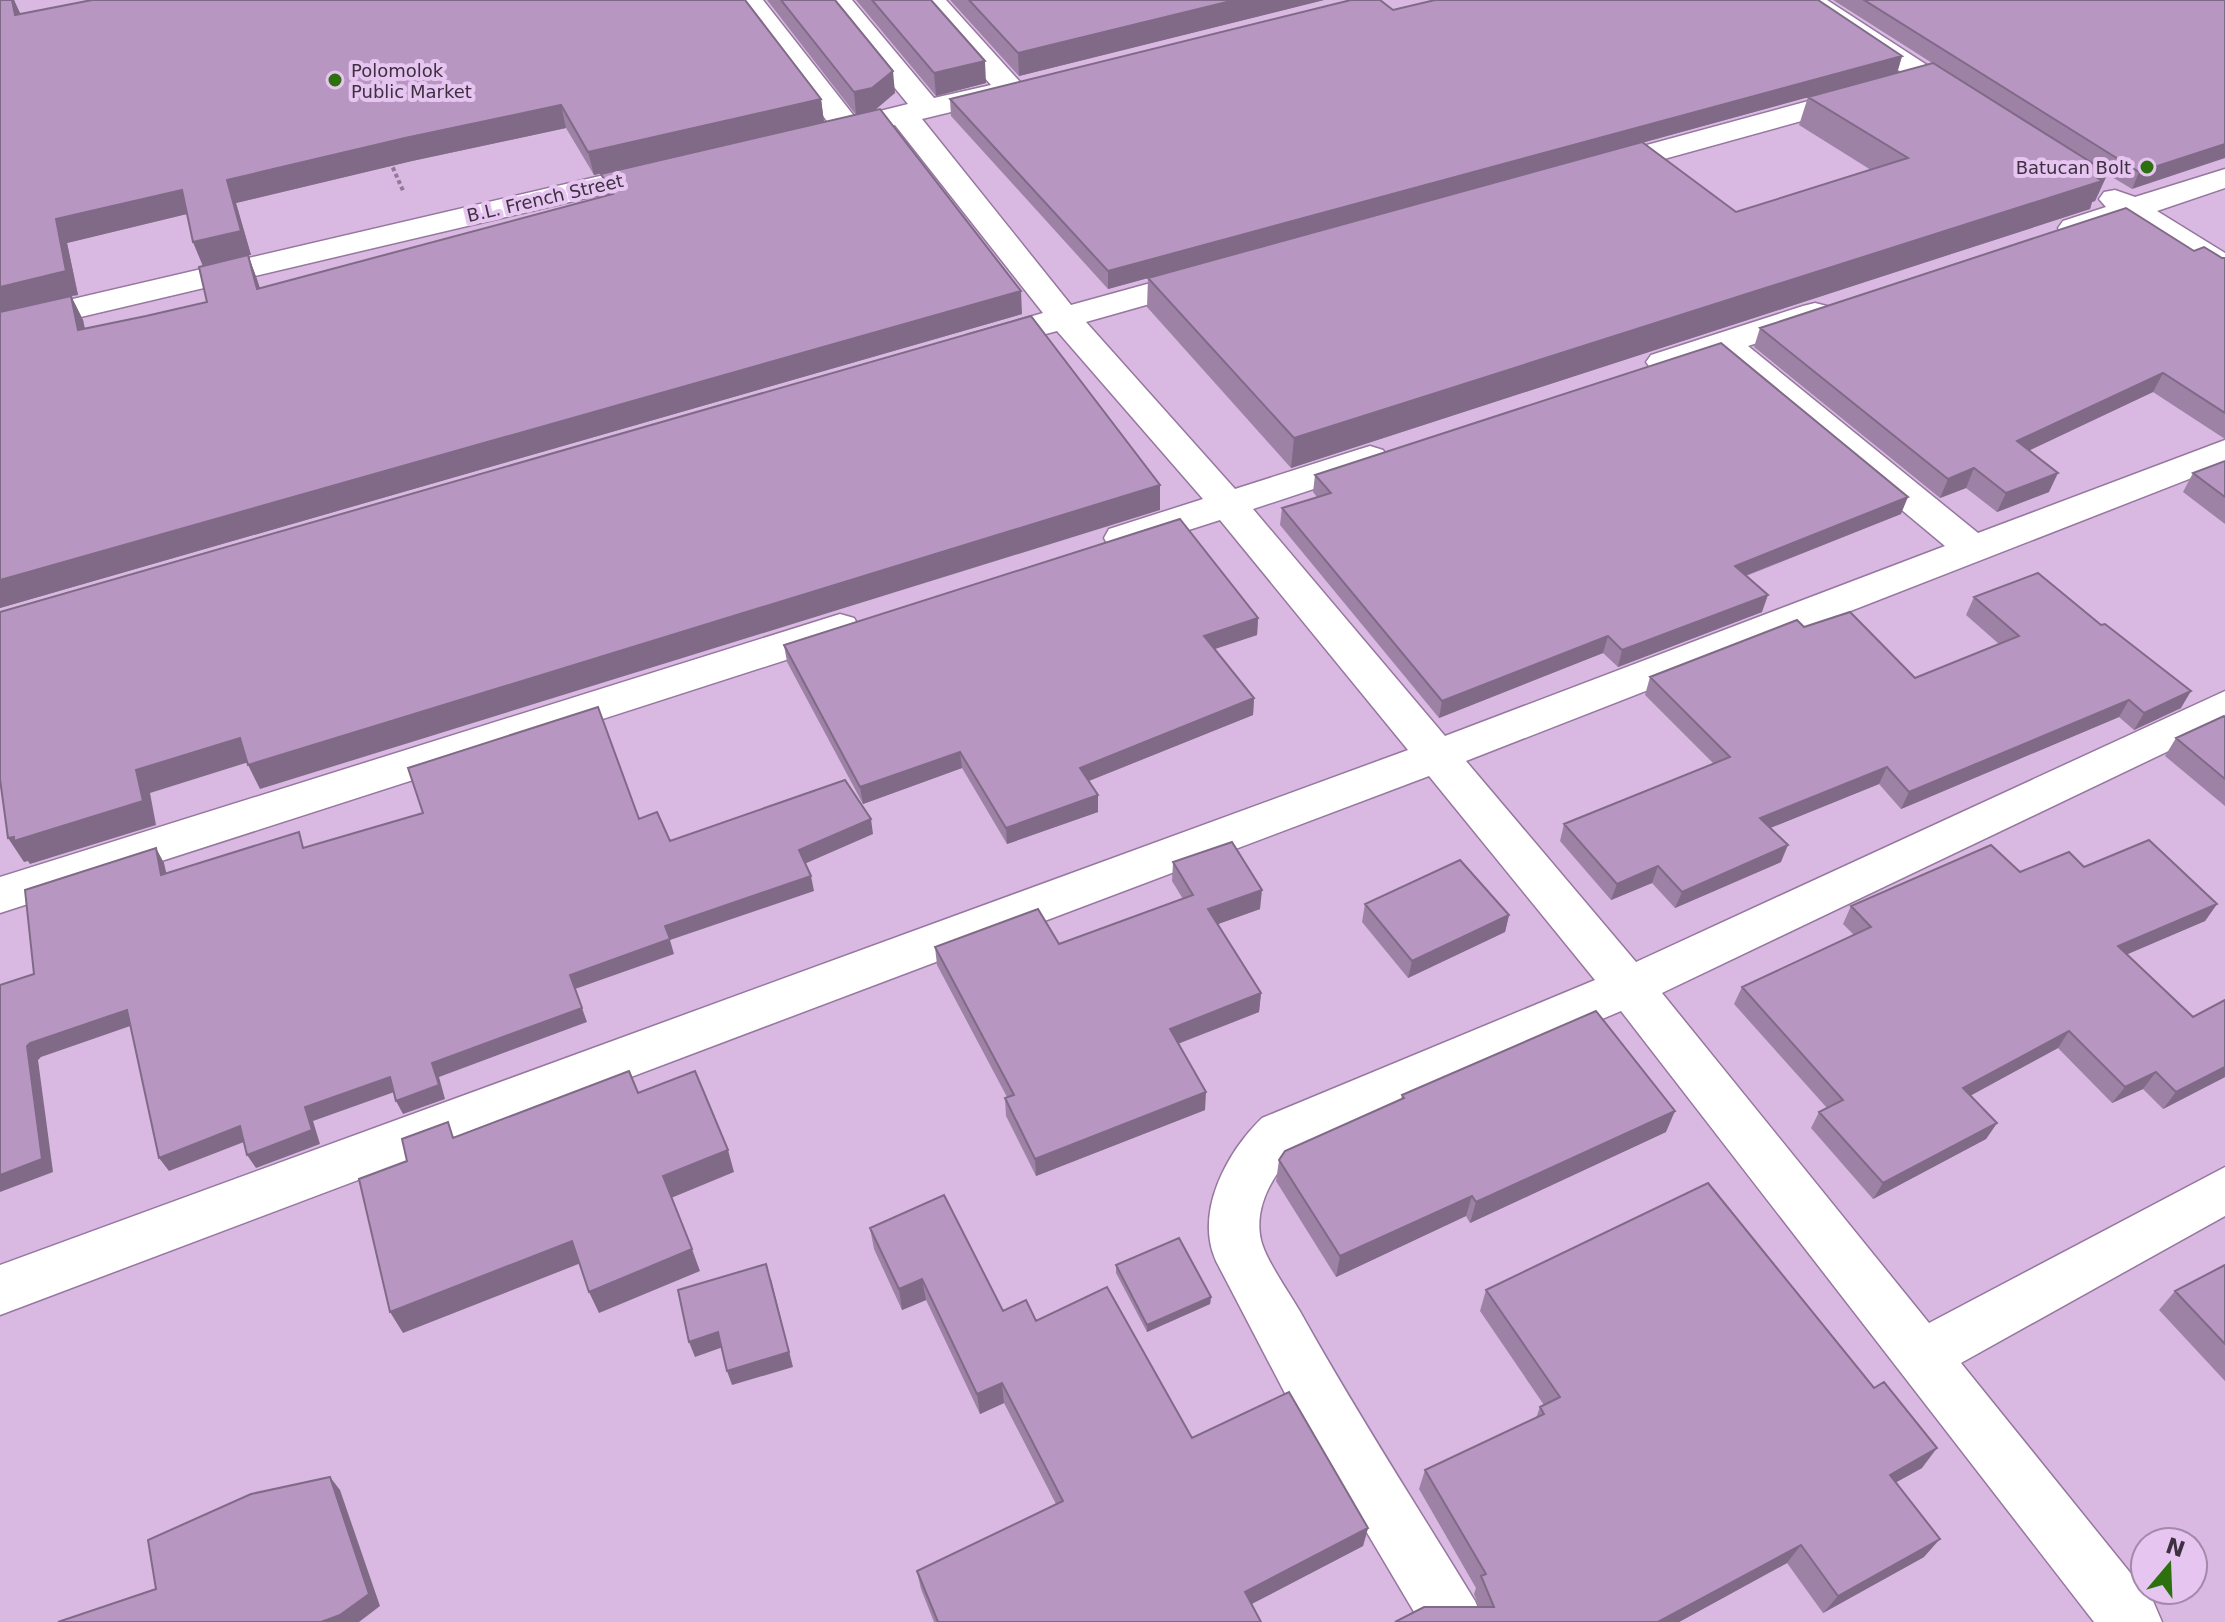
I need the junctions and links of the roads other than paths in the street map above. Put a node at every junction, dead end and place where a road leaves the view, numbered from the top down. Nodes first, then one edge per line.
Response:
1 (749, 0) edge
2 (837, 0) edge
3 (931, 0) edge
4 (1808, 0) edge
5 (1927, 77) junction
6 (915, 112) junction
7 (1990, 118) edge
8 (847, 127) junction
9 (817, 134) edge
10 (695, 163) edge
11 (1563, 178) edge
12 (2225, 178) edge
13 (2092, 184) edge
14 (2130, 209) junction
15 (2040, 239) edge
16 (2225, 267) edge
17 (1230, 271) edge
18 (1844, 303) edge
19 (1063, 317) junction
20 (0, 326) edge
21 (1723, 343) junction
22 (942, 352) edge
23 (1633, 372) edge
24 (1408, 446) edge
25 (2225, 452) edge
26 (1228, 504) junction
27 (1092, 548) edge
28 (1972, 548) junction
29 (880, 615) edge
30 (2225, 706) edge
31 (1436, 756) junction
32 (0, 895) edge
33 (1629, 987) junction
34 (2225, 1190) edge
35 (0, 1290) edge
36 (1920, 1357) junction
37 (1454, 1622) edge
38 (2132, 1622) edge

1 - 8 street
2 - 6 street
3 - 6 street
4 - 5 street
5 - 7 street
5 - 11 street
6 - 8 street
6 - 19 street
8 - 9 street
10 - 20 street, B.L. French Street
12 - 14 street
13 - 14 street
14 - 15 street
14 - 16 street
17 - 19 street
18 - 21 street
19 - 22 street
19 - 26 street
21 - 23 street
21 - 28 street
24 - 26 street
25 - 28 street
26 - 27 street
26 - 31 street
28 - 31 street
29 - 32 street
30 - 33 street
31 - 33 street
31 - 35 street
33 - 36 street
33 - 37 street
34 - 36 street
36 - 38 street

